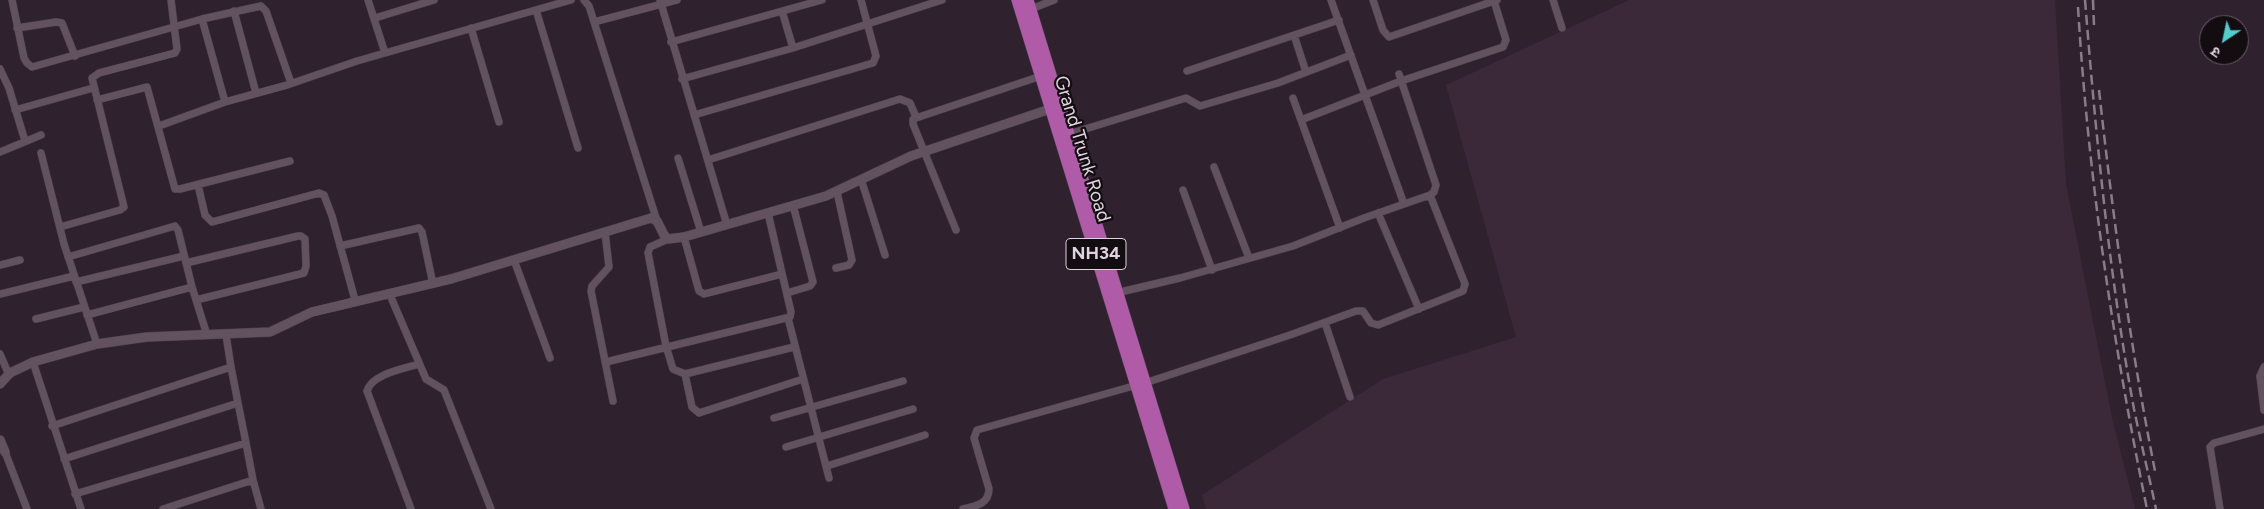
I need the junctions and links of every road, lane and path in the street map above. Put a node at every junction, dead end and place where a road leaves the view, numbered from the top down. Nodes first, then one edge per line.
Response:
1 (12, 0) edge
2 (171, 0) edge
3 (368, 0) edge
4 (434, 0) edge
5 (571, 0) edge
6 (584, 0) edge
7 (677, 0) edge
8 (822, 0) edge
9 (861, 0) edge
10 (942, 0) edge
11 (1017, 0) edge
12 (1054, 0) edge
13 (1331, 0) edge
14 (1382, 0) edge
15 (1495, 0) edge
16 (1553, 0) edge
17 (661, 2) edge
18 (1373, 2) edge
19 (1029, 4) edge
20 (536, 10) junction
21 (234, 11) junction
22 (782, 11) junction
23 (374, 18) junction
24 (202, 19) junction
25 (1339, 20) junction
26 (594, 22) junction
27 (867, 24) junction
28 (174, 27) junction
29 (17, 28) junction
30 (471, 28) junction
31 (1562, 28) dead end
32 (1294, 35) junction
33 (672, 42) junction
34 (793, 48) junction
35 (385, 53) junction
36 (1351, 55) junction
37 (75, 56) junction
38 (0, 69) edge
39 (1187, 71) dead end
40 (1306, 72) junction
41 (1041, 76) junction
42 (1400, 78) junction
43 (682, 79) junction
44 (291, 83) junction
45 (93, 88) junction
46 (256, 93) junction
47 (1364, 94) junction
48 (1293, 98) dead end
49 (97, 100) junction
50 (225, 102) junction
51 (1056, 107) junction
52 (15, 110) junction
53 (694, 115) junction
54 (916, 117) junction
55 (1301, 120) junction
56 (499, 122) dead end
57 (159, 126) junction
58 (1069, 134) junction
59 (41, 135) dead end
60 (25, 141) junction
61 (578, 148) dead end
62 (0, 152) edge
63 (924, 152) junction
64 (41, 153) dead end
65 (678, 158) dead end
66 (708, 160) junction
67 (290, 161) dead end
68 (1214, 167) dead end
69 (862, 179) junction
70 (198, 184) junction
71 (1183, 190) dead end
72 (837, 192) junction
73 (1430, 195) junction
74 (1404, 204) junction
75 (793, 205) junction
76 (768, 213) junction
77 (1378, 213) junction
78 (657, 220) junction
79 (727, 225) junction
80 (60, 227) junction
81 (1340, 228) junction
82 (956, 230) dead end
83 (605, 232) junction
84 (701, 232) junction
85 (684, 237) junction
86 (668, 238) junction
87 (340, 246) junction
88 (885, 255) dead end
89 (184, 256) junction
90 (68, 257) junction
91 (1249, 258) junction
92 (20, 260) dead end
93 (514, 260) junction
94 (186, 264) junction
95 (0, 265) edge
96 (836, 268) dead end
97 (1212, 270) junction
98 (782, 274) junction
99 (75, 279) junction
100 (433, 284) junction
101 (192, 287) junction
102 (787, 293) junction
103 (0, 294) edge
104 (1113, 294) junction
105 (390, 295) junction
106 (196, 300) junction
107 (356, 300) junction
108 (84, 307) junction
109 (1420, 309) junction
110 (87, 315) junction
111 (788, 318) junction
112 (36, 319) dead end
113 (1325, 322) junction
114 (207, 335) junction
115 (226, 335) junction
116 (97, 344) junction
117 (666, 346) junction
118 (794, 347) junction
119 (0, 354) edge
120 (550, 358) dead end
121 (32, 362) junction
122 (606, 362) junction
123 (419, 364) junction
124 (231, 367) junction
125 (2264, 367) edge
126 (684, 374) junction
127 (8, 375) junction
128 (803, 379) junction
129 (903, 381) dead end
130 (0, 384) edge
131 (1141, 384) junction
132 (1350, 397) dead end
133 (1145, 399) junction
134 (613, 401) dead end
135 (238, 403) junction
136 (811, 407) junction
137 (913, 409) dead end
138 (2264, 410) edge
139 (774, 418) dead end
140 (52, 426) junction
141 (2264, 430) edge
142 (926, 435) dead end
143 (819, 437) junction
144 (0, 440) edge
145 (246, 443) junction
146 (786, 446) dead end
147 (5, 452) joint
148 (64, 459) junction
149 (827, 466) junction
150 (829, 478) dead end
151 (253, 480) junction
152 (76, 494) junction
153 (27, 509) edge
154 (81, 509) edge
155 (163, 509) edge
156 (261, 509) edge
157 (411, 509) edge
158 (491, 509) edge
159 (963, 509) edge
160 (1174, 509) edge
161 (1184, 509) edge
162 (2220, 509) edge

1 - 29 street
2 - 28 street
3 - 23 street
4 - 23 street
5 - 20 street
6 - 26 street
7 - 17 street
8 - 22 street
9 - 27 street
10 - 27 street
11 - 41 highway, Grand Trunk Road / NH34
12 - 19 street
13 - 25 street
14 - 18 street
15 - 18 street
15 - 42 street
16 - 31 street
17 - 26 street
17 - 33 street
19 - 51 highway, Grand Trunk Road / NH34
20 - 30 street
20 - 61 street
21 - 24 street
21 - 44 street
21 - 46 street
22 - 33 street
22 - 34 street
23 - 35 street
24 - 28 street
24 - 50 street
25 - 32 street
25 - 36 street
26 - 78 street
27 - 34 street
27 - 53 street
28 - 37 street
28 - 45 street
29 - 37 street
29 - 37 street
30 - 35 street
30 - 56 street
32 - 39 street
32 - 40 street
33 - 43 street
34 - 43 street
35 - 44 street
36 - 40 street
36 - 47 street
38 - 52 street
40 - 58 street
41 - 51 highway, Grand Trunk Road / NH34
41 - 54 street
42 - 47 street
42 - 73 street
43 - 53 street
44 - 46 street
45 - 49 street
45 - 52 street
46 - 50 street
47 - 55 street
47 - 74 street
48 - 55 street
49 - 57 street
49 - 80 street
50 - 57 street
51 - 58 highway, Grand Trunk Road / NH34
51 - 63 street
51 - 104 highway, Grand Trunk Road / NH34
52 - 60 street
53 - 66 street
54 - 63 street
54 - 66 street
55 - 81 street
57 - 70 street
58 - 104 highway, Grand Trunk Road / NH34
59 - 60 street
60 - 62 street
63 - 69 street
63 - 82 street
64 - 80 street
65 - 84 street
66 - 79 street
67 - 70 street
68 - 91 street
69 - 72 street
69 - 88 street
70 - 87 street
71 - 97 street
72 - 75 street
72 - 96 street
73 - 74 street
73 - 109 street
74 - 77 street
75 - 76 street
75 - 102 street
76 - 79 street
76 - 98 street
77 - 81 street
77 - 109 street
78 - 83 street
78 - 86 street
79 - 84 street
80 - 90 street
81 - 91 street
83 - 93 street
83 - 122 street
84 - 85 street
85 - 86 street
85 - 98 street
86 - 117 street
87 - 100 street
87 - 107 street
89 - 90 street
89 - 94 street
89 - 99 street
90 - 99 street
91 - 97 street
92 - 95 street
93 - 100 street
93 - 120 street
94 - 101 street
94 - 106 street
97 - 104 street
98 - 102 street
99 - 103 street
99 - 108 street
100 - 105 street
101 - 106 street
101 - 110 street
102 - 111 street
104 - 131 highway, Grand Trunk Road / NH34
105 - 107 street
105 - 123 street
106 - 114 street
107 - 115 street
108 - 110 street
108 - 112 street
109 - 113 street
110 - 116 street
111 - 117 street
111 - 118 street
113 - 131 street
113 - 132 street
114 - 115 street
114 - 116 street
115 - 124 street
116 - 121 street
117 - 122 street
117 - 126 street
118 - 126 street
118 - 128 street
119 - 127 street
121 - 127 street
121 - 140 street
122 - 134 street
123 - 157 street
123 - 158 street
124 - 135 street
124 - 140 street
125 - 138 street
126 - 128 street
127 - 130 street
128 - 136 street
129 - 136 street
131 - 133 highway, Grand Trunk Road / NH34
131 - 159 street
133 - 160 highway, Grand Trunk Road / NH34
133 - 161 highway, Grand Trunk Road / NH34
135 - 145 street
135 - 148 street
136 - 139 street
136 - 143 street
137 - 143 street
140 - 148 street
141 - 162 street
142 - 149 street
143 - 146 street
143 - 149 street
144 - 147 street
145 - 151 street
145 - 152 street
147 - 153 street
148 - 152 street
149 - 150 street
151 - 155 street
151 - 156 street
152 - 154 street

